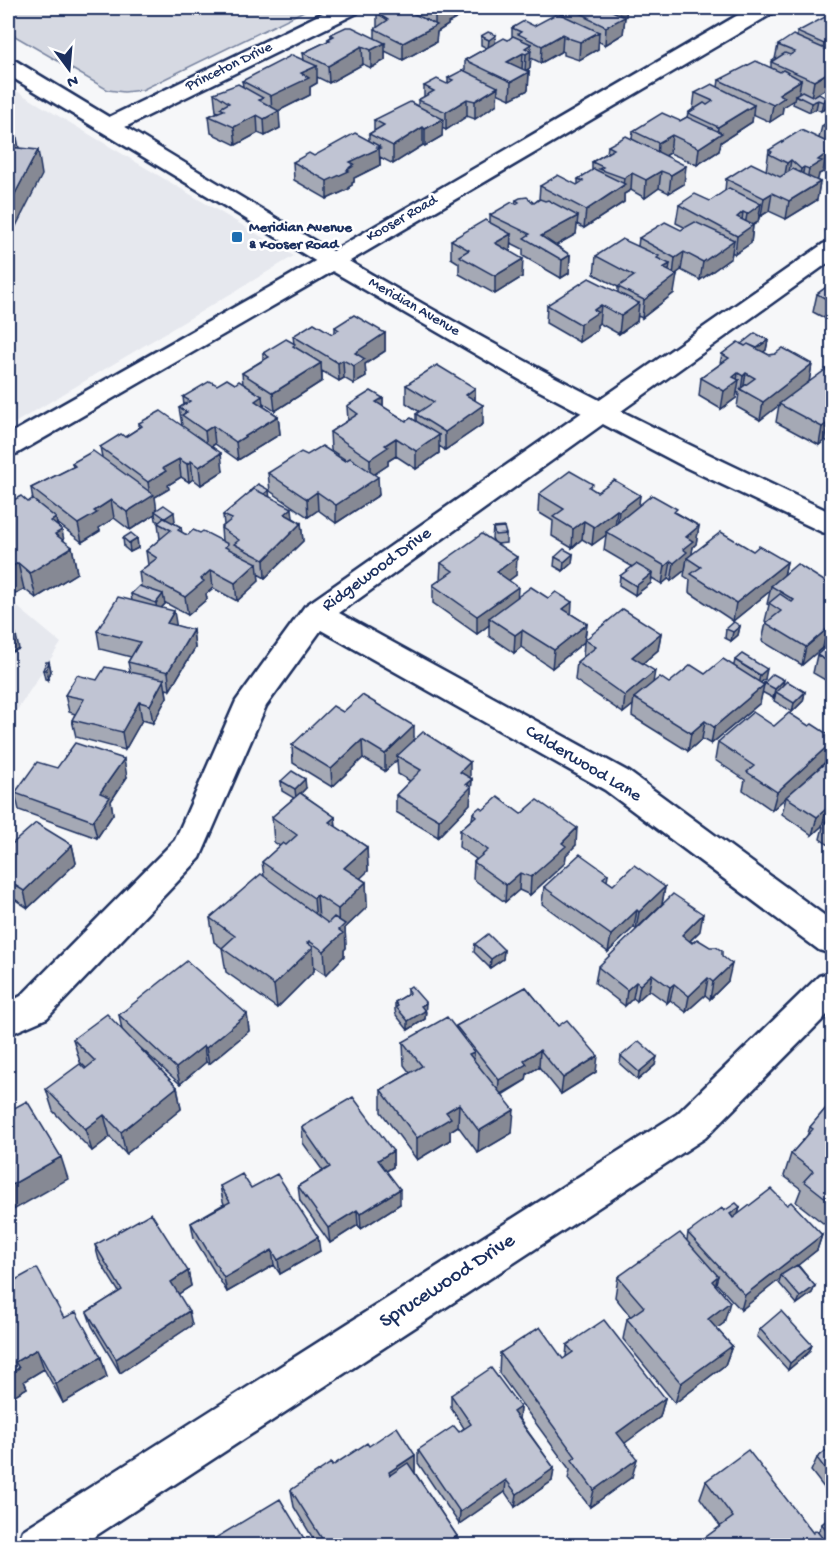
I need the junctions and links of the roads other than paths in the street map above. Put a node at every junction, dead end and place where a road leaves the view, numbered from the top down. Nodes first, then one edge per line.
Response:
1 (348, 8) edge
2 (765, 8) edge
3 (8, 66) edge
4 (109, 126) junction
5 (832, 249) edge
6 (331, 260) junction
7 (601, 411) junction
8 (8, 447) edge
9 (832, 525) edge
10 (316, 614) junction
11 (832, 940) edge
12 (832, 987) edge
13 (8, 1020) edge
14 (39, 1545) edge

1 - 4 street, Princeton Drive
2 - 6 street, Kooser Road
3 - 4 street, Meridian Avenue
4 - 6 street, Meridian Avenue
5 - 7 street, Ridgewood Drive
6 - 7 street, Meridian Avenue
6 - 8 street, Kooser Road
7 - 9 street, Meridian Avenue
7 - 10 street, Ridgewood Drive
10 - 11 street, Calderwood Lane
10 - 13 street, Ridgewood Drive
12 - 14 street, Sprucewood Drive

